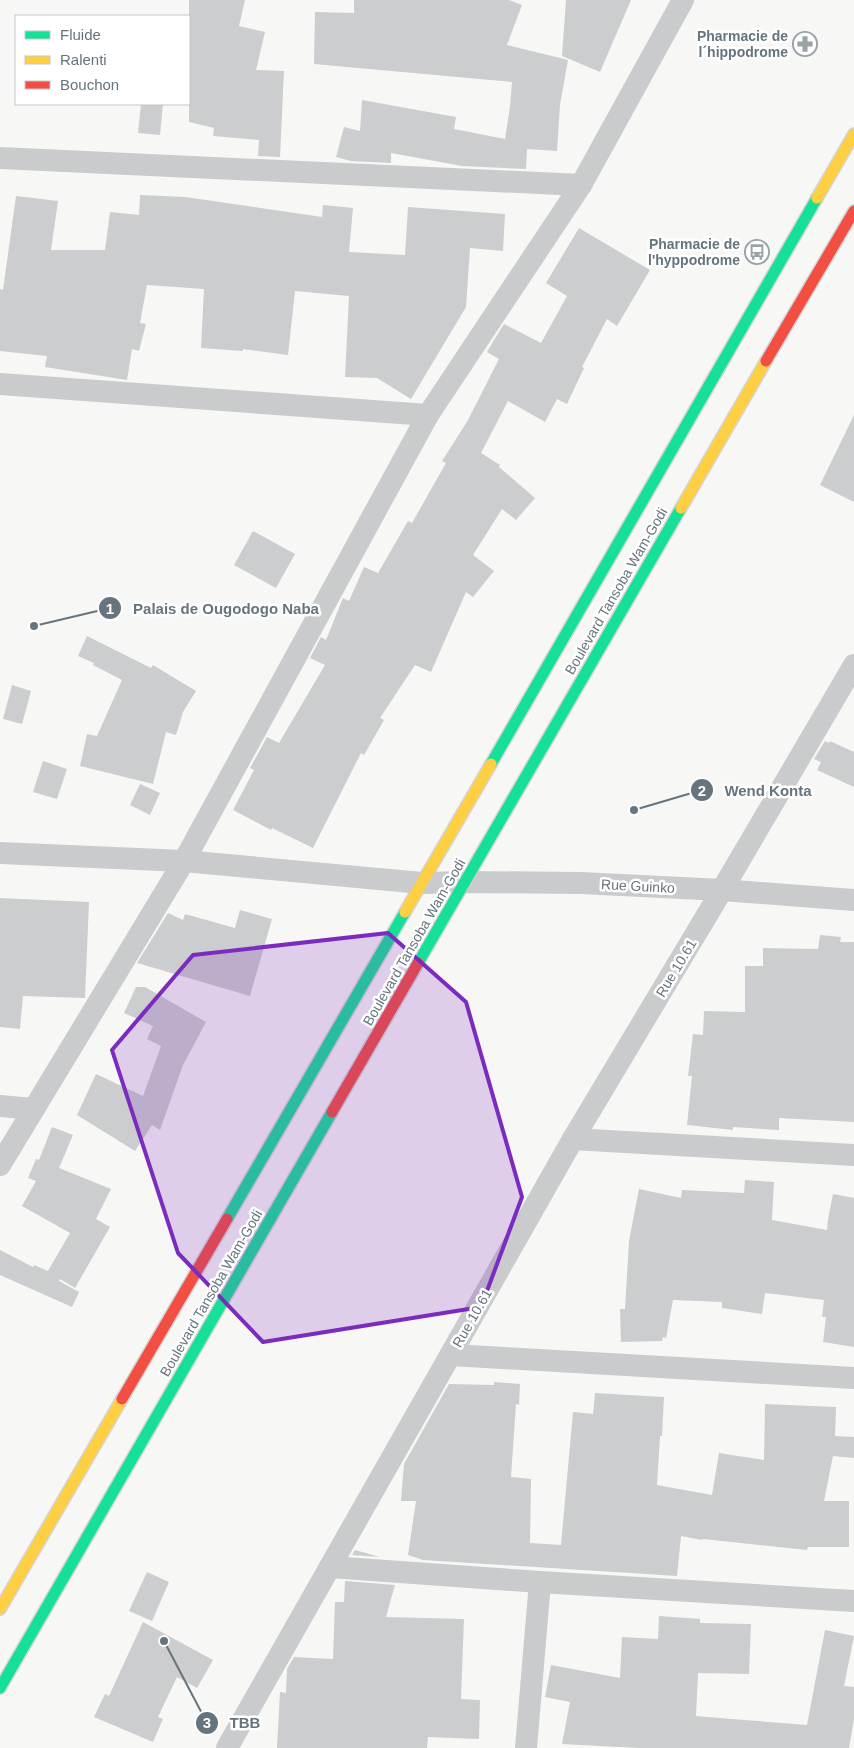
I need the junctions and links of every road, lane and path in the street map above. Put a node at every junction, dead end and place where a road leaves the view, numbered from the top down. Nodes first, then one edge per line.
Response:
1 (683, 0) edge
2 (854, 134) edge
3 (0, 158) edge
4 (581, 185) junction
5 (854, 211) edge
6 (0, 384) edge
7 (428, 414) junction
8 (854, 665) edge
9 (0, 853) edge
10 (184, 861) junction
11 (466, 882) junction
12 (422, 883) junction
13 (722, 890) junction
14 (854, 900) edge
15 (0, 1106) edge
16 (33, 1109) junction
17 (573, 1139) junction
18 (854, 1155) edge
19 (0, 1165) edge
20 (451, 1355) junction
21 (854, 1378) edge
22 (330, 1567) junction
23 (540, 1582) junction
24 (854, 1601) edge
25 (0, 1608) edge
26 (0, 1688) edge
27 (227, 1748) edge
28 (526, 1748) edge

1 - 4 street
2 - 12 main road, Boulevard Tansoba Wam-Godi
3 - 4 street
4 - 7 street
5 - 11 main road, Boulevard Tansoba Wam-Godi
6 - 7 street
7 - 10 street
8 - 13 street, Rue 10.61
9 - 10 street, Rue Guinko
10 - 12 street, Rue Guinko
10 - 16 street
11 - 12 street, Rue Guinko
11 - 13 street, Rue Guinko
11 - 26 main road, Boulevard Tansoba Wam-Godi
12 - 25 main road, Boulevard Tansoba Wam-Godi
13 - 14 street, Rue Guinko
13 - 17 street, Rue 10.61
15 - 16 street
16 - 19 street
17 - 18 street
17 - 20 street, Rue 10.61
20 - 21 street
20 - 22 street, Rue 10.61
22 - 23 street
22 - 27 street, Rue 10.61
23 - 24 street
23 - 28 street

